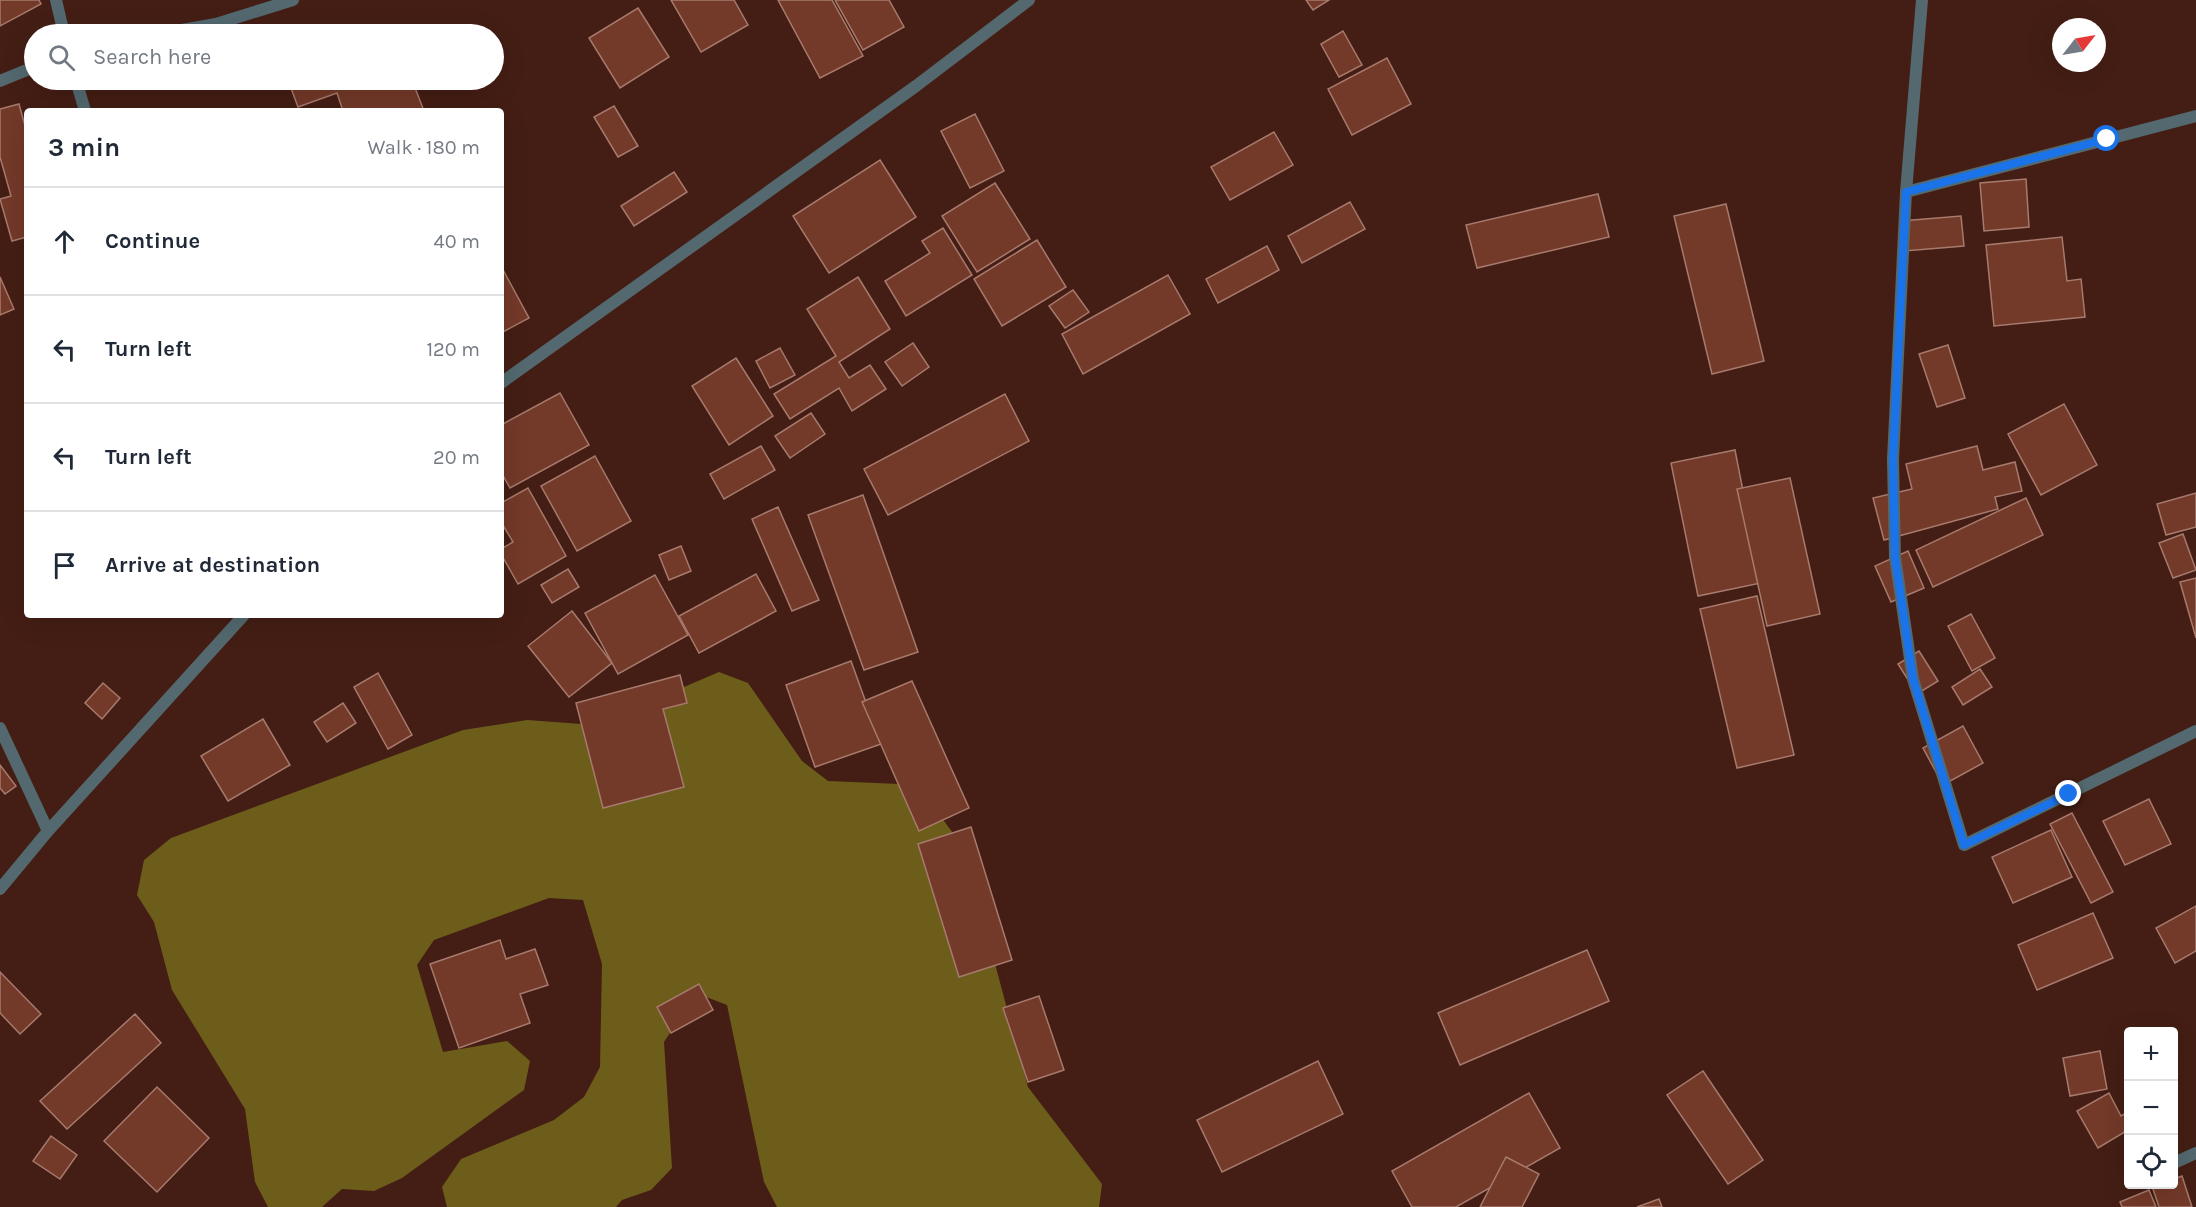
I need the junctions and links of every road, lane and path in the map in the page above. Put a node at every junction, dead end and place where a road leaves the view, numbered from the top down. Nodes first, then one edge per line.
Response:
1 (56, 0) edge
2 (293, 0) edge
3 (1029, 0) edge
4 (1922, 0) edge
5 (62, 24) edge
6 (216, 24) edge
7 (24, 70) edge
8 (0, 81) edge
9 (79, 90) edge
10 (84, 108) edge
11 (2196, 116) edge
12 (1906, 192) junction
13 (504, 381) edge
14 (241, 618) edge
15 (0, 728) edge
16 (2196, 731) edge
17 (48, 831) junction
18 (0, 889) edge
19 (2196, 1153) edge
20 (2178, 1161) edge

1 - 5 street
2 - 6 street
3 - 13 street
4 - 12 street
7 - 8 street
9 - 10 street
11 - 12 street
12 - 16 street
14 - 17 street
15 - 17 street
17 - 18 street
19 - 20 street

